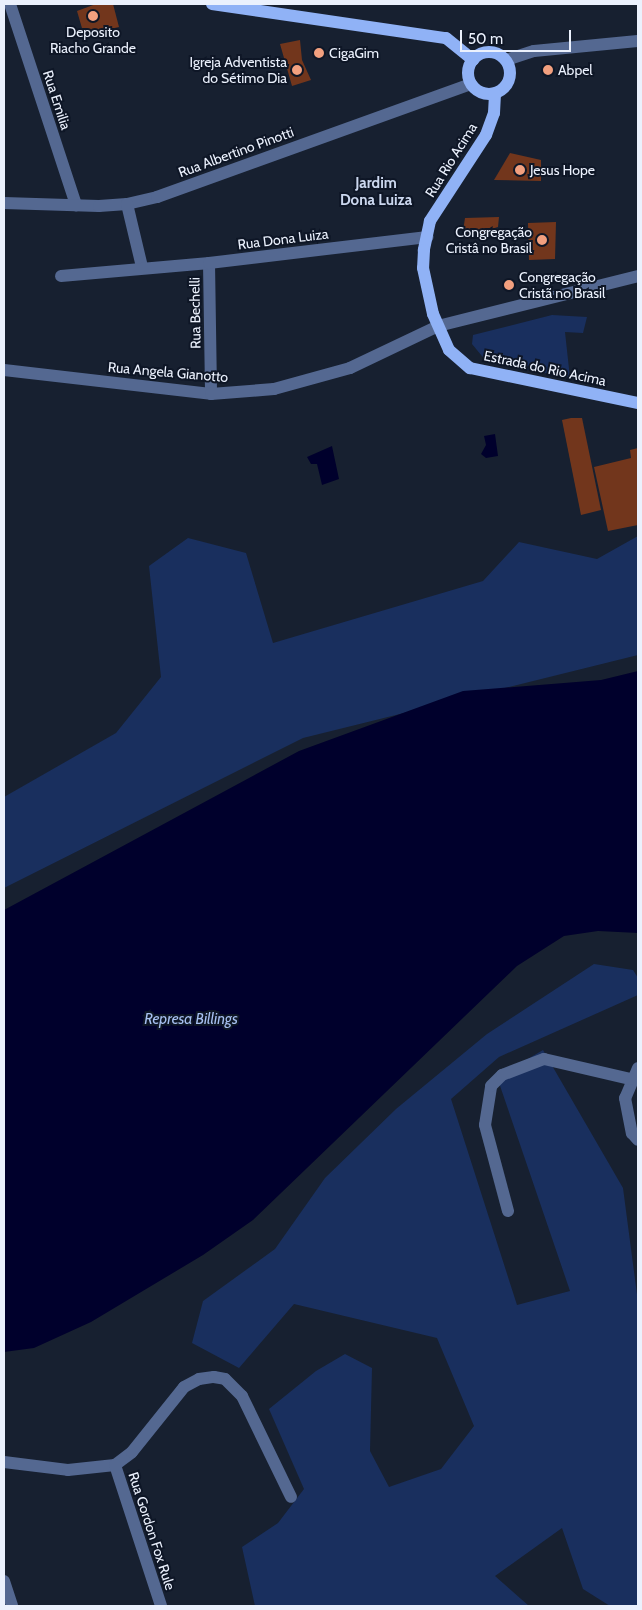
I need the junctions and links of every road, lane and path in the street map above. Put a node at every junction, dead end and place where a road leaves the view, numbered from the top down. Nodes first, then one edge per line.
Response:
1 (10, 4) edge
2 (212, 4) edge
3 (638, 41) edge
4 (473, 60) junction
5 (506, 60) junction
6 (471, 84) junction
7 (494, 94) junction
8 (4, 203) edge
9 (127, 204) junction
10 (76, 205) junction
11 (427, 237) junction
12 (209, 262) junction
13 (142, 267) junction
14 (61, 276) dead end
15 (638, 276) edge
16 (438, 326) junction
17 (4, 370) edge
18 (211, 394) junction
19 (638, 403) edge
20 (638, 1068) edge
21 (630, 1079) junction
22 (638, 1140) edge
23 (508, 1211) dead end
24 (4, 1462) edge
25 (115, 1465) junction
26 (291, 1497) dead end
27 (4, 1580) edge
28 (12, 1606) edge
29 (161, 1606) edge

1 - 10 street, Rua Emilia
2 - 4 main road
3 - 5 street
4 - 5 main road
4 - 6 main road
5 - 7 main road
6 - 7 main road
6 - 9 street, Rua Albertino Pinotti
7 - 11 main road, Rua Rio Acima
8 - 10 street, Rua Albertino Pinotti
9 - 10 street, Rua Albertino Pinotti
9 - 13 street
11 - 12 street, Rua Dona Luiza
11 - 16 main road, Rua Rio Acima
12 - 13 street, Rua Dona Luiza
12 - 18 street, Rua Bechelli
13 - 14 street, Rua Dona Luiza
15 - 16 street, Rua Angela Gianotto
16 - 18 street, Rua Angela Gianotto
16 - 19 main road, Estrada do Rio Acima
17 - 18 street, Rua Angela Gianotto
20 - 21 street
21 - 22 street
21 - 23 street
24 - 25 street
25 - 26 street
25 - 29 street, Rua Gordon Fox Rule
27 - 28 street

